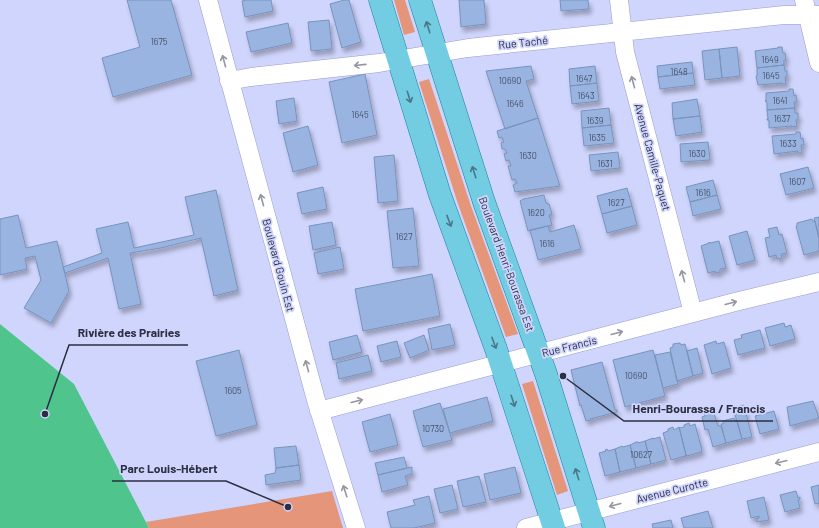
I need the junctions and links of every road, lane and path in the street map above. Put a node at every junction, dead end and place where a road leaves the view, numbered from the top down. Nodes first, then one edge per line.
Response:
1 (208, 0) edge
2 (380, 0) edge
3 (420, 0) edge
4 (619, 0) edge
5 (810, 10) edge
6 (622, 31) junction
7 (436, 53) junction
8 (398, 60) junction
9 (819, 63) edge
10 (229, 81) junction
11 (819, 282) edge
12 (693, 313) junction
13 (539, 354) junction
14 (501, 364) junction
15 (320, 411) junction
16 (819, 452) edge
17 (591, 520) edge
18 (553, 525) edge
19 (356, 528) edge
20 (526, 528) edge

10 -> 1 street, Boulevard Gouin Est
2 - 8 main road
7 -> 3 main road, Boulevard Henri-Bourassa Est
4 - 6 street, Avenue Camille-Paquet
5 - 6 street, Rue Taché
5 - 9 street
6 - 7 street, Rue Taché
12 -> 6 street, Avenue Camille-Paquet
7 - 8 street, Rue Taché
13 -> 7 main road, Boulevard Henri-Bourassa Est
8 -> 10 street, Rue Taché
8 -> 14 main road
15 -> 10 street, Boulevard Gouin Est
12 -> 11 street, Rue Francis
13 -> 12 street, Rue Francis
13 - 14 street, Rue Francis
17 -> 13 main road, Boulevard Henri-Bourassa Est
15 -> 14 street, Rue Francis
14 -> 18 main road
19 -> 15 street, Boulevard Gouin Est
16 -> 17 street, Avenue Curotte
17 - 18 street, Avenue Curotte
18 - 20 street, Avenue Curotte

